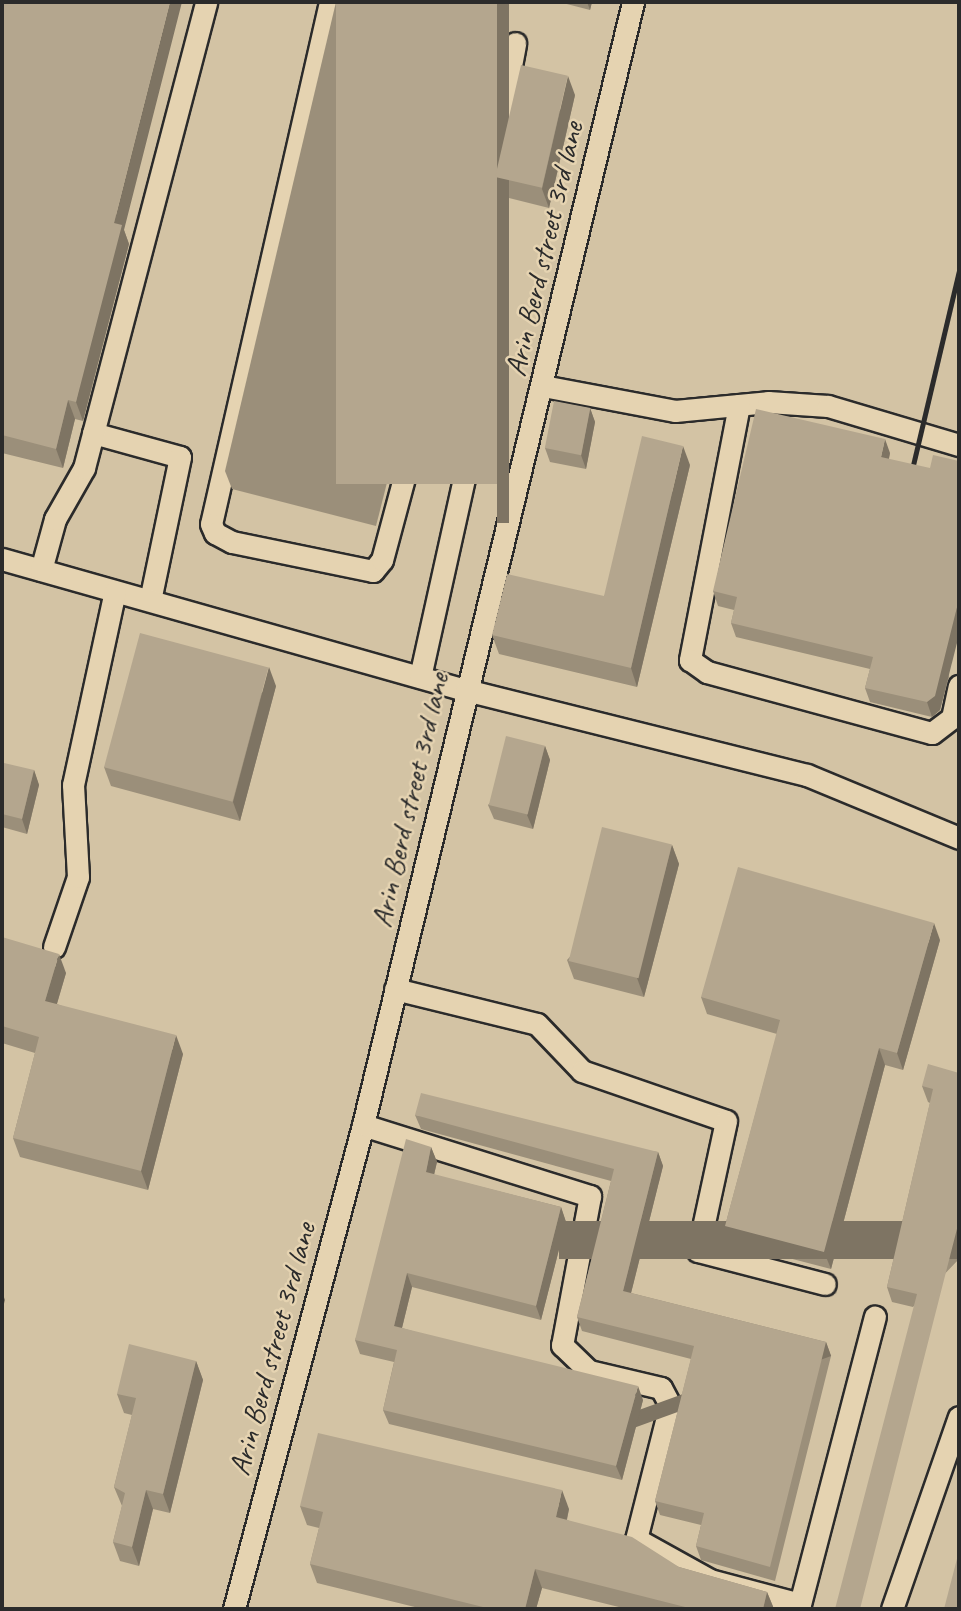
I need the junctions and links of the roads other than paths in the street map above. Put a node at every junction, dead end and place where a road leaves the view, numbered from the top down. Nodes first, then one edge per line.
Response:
1 (206, 2) edge
2 (330, 2) edge
3 (633, 2) edge
4 (515, 43) dead end
5 (542, 386) junction
6 (474, 390) junction
7 (739, 405) junction
8 (93, 433) junction
9 (959, 446) edge
10 (2, 559) edge
11 (41, 570) junction
12 (115, 590) junction
13 (150, 600) junction
14 (420, 677) junction
15 (959, 686) edge
16 (466, 690) junction
17 (959, 838) edge
18 (54, 947) dead end
19 (395, 989) junction
20 (363, 1125) junction
21 (825, 1284) dead end
22 (875, 1317) dead end
23 (959, 1417) edge
24 (234, 1609) edge
25 (892, 1609) edge

1 - 8 street
2 - 6 street
3 - 5 street, Arin Berd street 3rd lane
4 - 6 street
5 - 7 street
5 - 16 street, Arin Berd street 3rd lane
6 - 14 street
7 - 9 street
7 - 15 street
8 - 11 street
8 - 13 street
10 - 11 street
11 - 12 street
12 - 13 street
12 - 18 street
13 - 14 street
14 - 16 street
16 - 17 street
16 - 19 street, Arin Berd street 3rd lane
19 - 20 street, Arin Berd street 3rd lane
19 - 21 street
20 - 22 street
20 - 24 street, Arin Berd street 3rd lane
23 - 25 street

